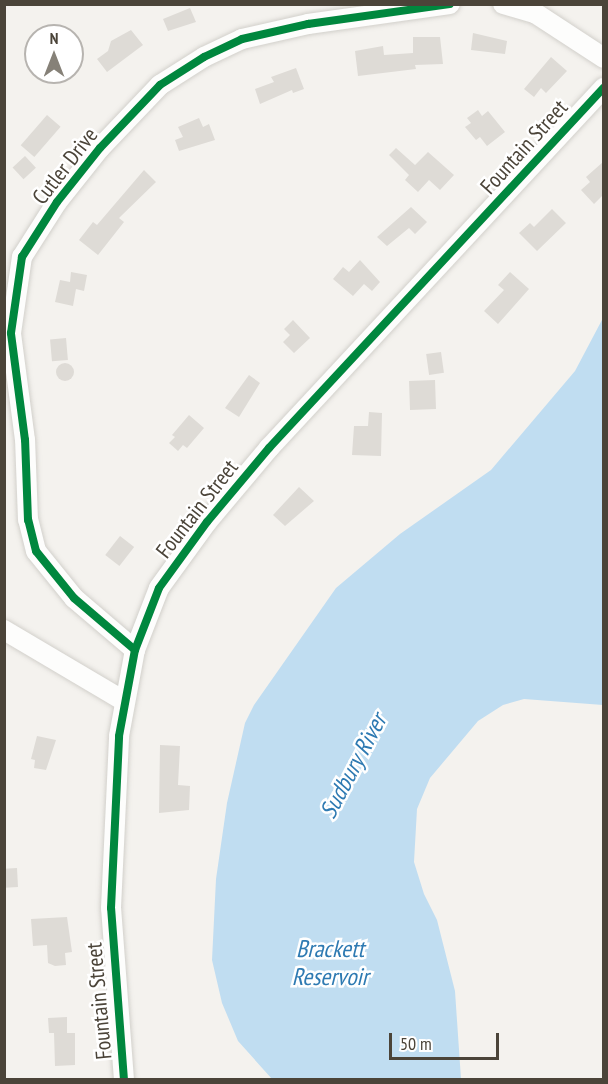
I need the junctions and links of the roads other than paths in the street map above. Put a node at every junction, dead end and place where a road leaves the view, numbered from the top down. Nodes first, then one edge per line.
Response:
1 (450, 4) edge
2 (504, 4) edge
3 (603, 58) edge
4 (603, 87) edge
5 (4, 630) edge
6 (135, 650) junction
7 (124, 701) junction
8 (123, 1080) edge

1 - 6 street, Cutler Drive
2 - 3 street
4 - 6 street, Fountain Street
5 - 7 street
6 - 7 street, Fountain Street
7 - 8 street, Fountain Street

